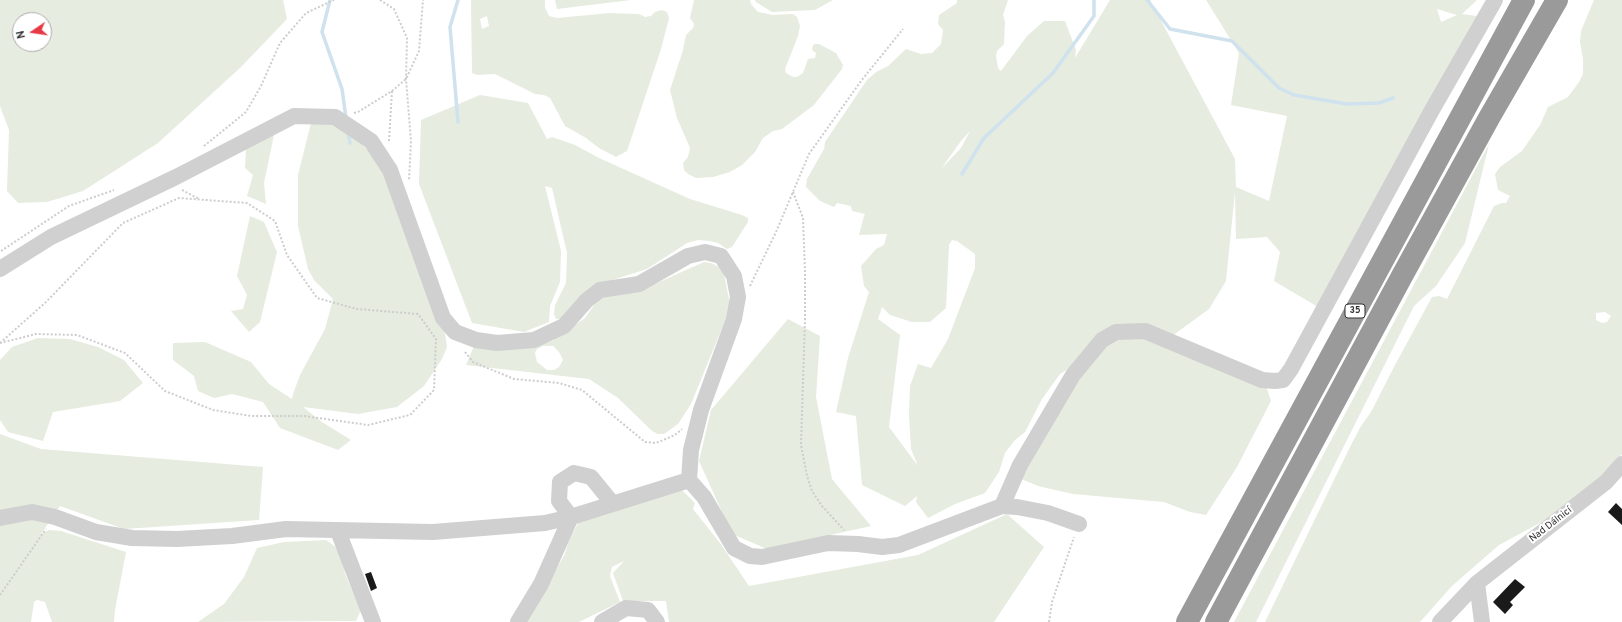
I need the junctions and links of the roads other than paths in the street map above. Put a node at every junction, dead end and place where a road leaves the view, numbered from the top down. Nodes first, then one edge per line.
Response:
1 (1495, 0) edge
2 (1524, 0) edge
3 (1556, 0) edge
4 (0, 269) edge
5 (1622, 464) edge
6 (689, 480) junction
7 (613, 504) junction
8 (1002, 506) junction
9 (0, 518) edge
10 (572, 518) junction
11 (1079, 524) road end
12 (338, 531) junction
13 (1477, 583) junction
14 (368, 619) edge
15 (518, 622) edge
16 (602, 622) edge
17 (657, 622) edge
18 (1187, 622) edge
19 (1216, 622) edge
20 (1440, 622) edge
21 (1482, 622) edge

1 - 8 street
2 - 18 highway, 35
3 - 19 highway, 35
4 - 6 street
5 - 13 street, Nad Dálnicí
6 - 7 street
6 - 8 street
7 - 10 street
7 - 10 street
8 - 11 street
9 - 12 street
10 - 12 street
10 - 15 street
12 - 14 street
13 - 20 street, Nad Dálnicí
13 - 21 street
16 - 17 street

